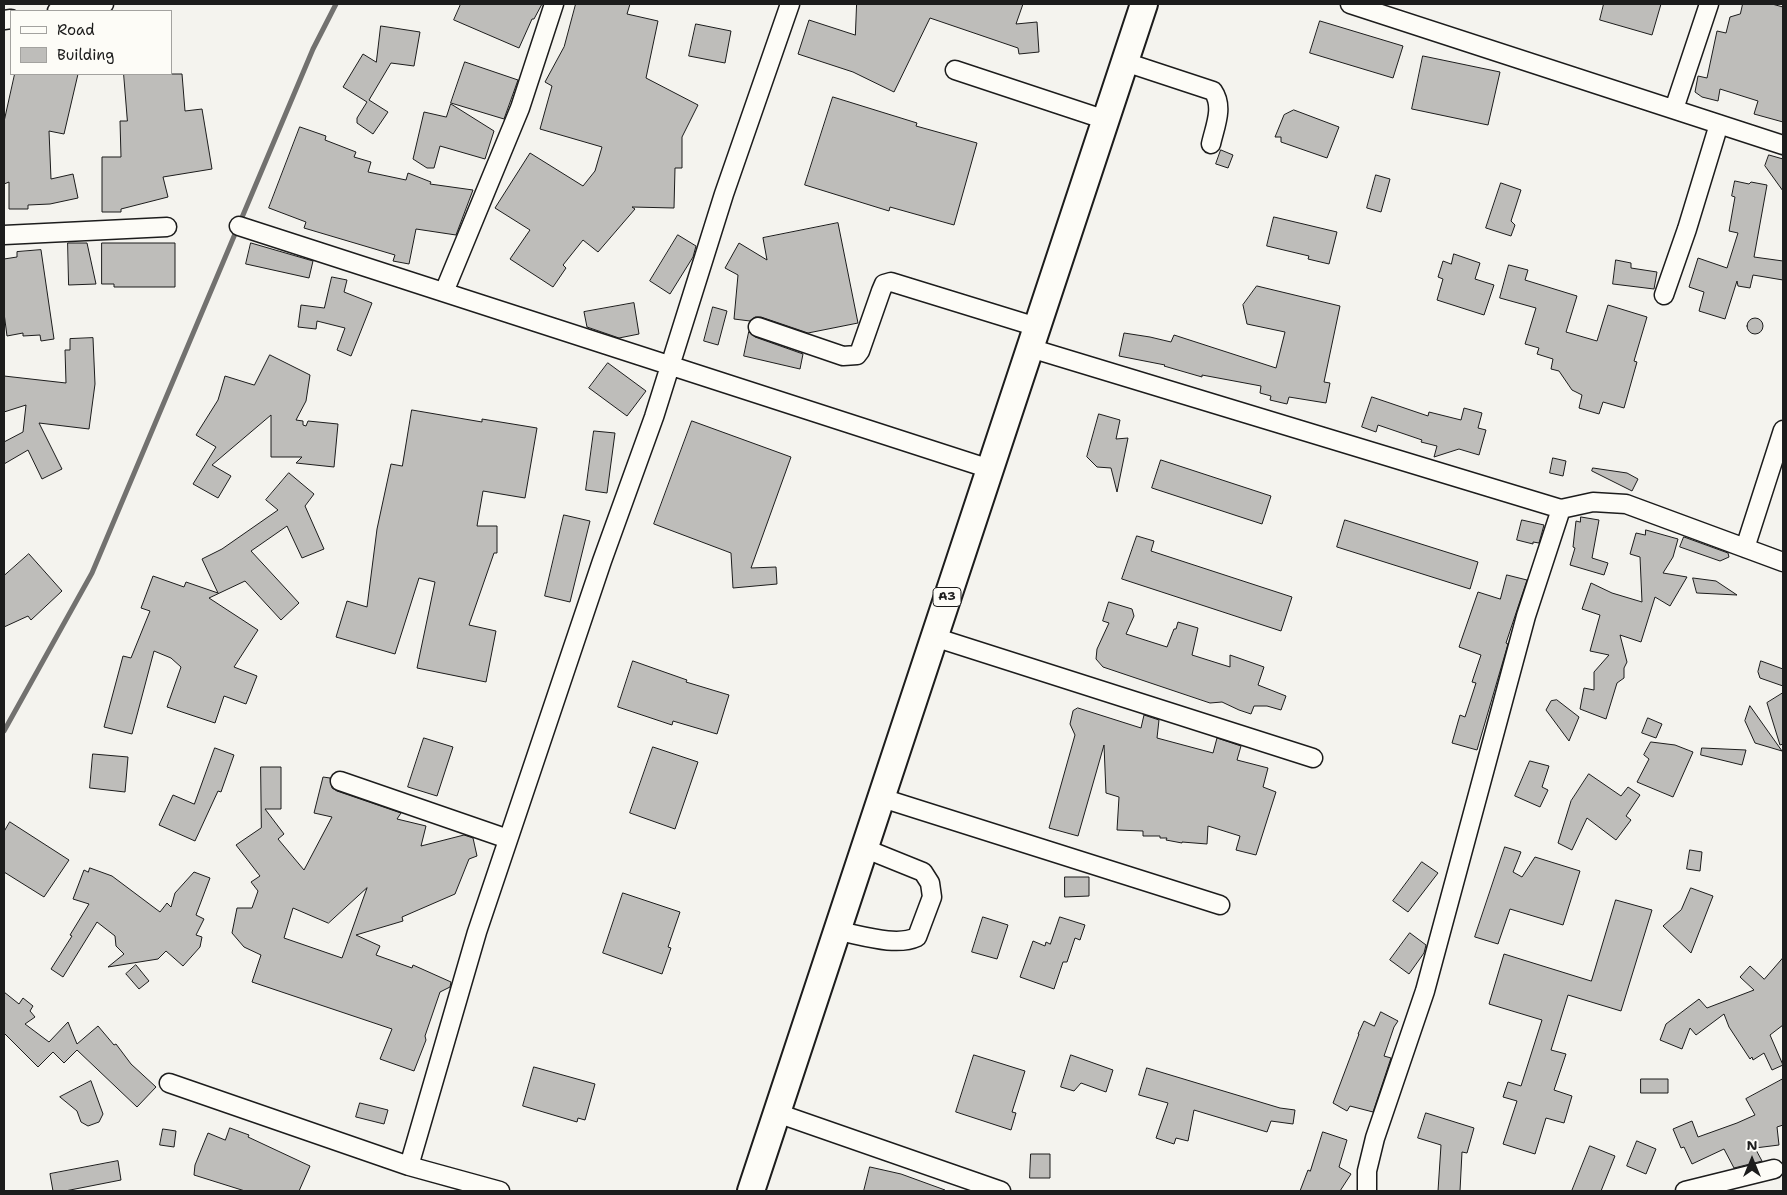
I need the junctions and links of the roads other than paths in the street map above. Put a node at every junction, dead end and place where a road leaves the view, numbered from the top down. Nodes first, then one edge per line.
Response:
1 (104, 4) edge
2 (554, 4) edge
3 (790, 4) edge
4 (1144, 4) edge
5 (1350, 4) edge
6 (1709, 4) edge
7 (64, 10) edge
8 (1125, 62) junction
9 (955, 70) dead end
10 (1674, 109) junction
11 (1106, 120) junction
12 (1719, 124) junction
13 (1211, 144) dead end
14 (1783, 145) edge
15 (240, 226) dead end
16 (167, 227) dead end
17 (4, 235) edge
18 (444, 292) junction
19 (1664, 295) dead end
20 (758, 327) dead end
21 (1033, 337) junction
22 (670, 366) junction
23 (1783, 430) edge
24 (990, 469) junction
25 (1561, 509) junction
26 (1746, 548) junction
27 (1783, 562) edge
28 (934, 636) junction
29 (1313, 758) dead end
30 (340, 781) dead end
31 (882, 798) junction
32 (508, 840) junction
33 (866, 849) junction
34 (1220, 905) dead end
35 (838, 931) junction
36 (169, 1083) dead end
37 (778, 1112) junction
38 (409, 1166) junction
39 (1774, 1169) dead end
40 (500, 1191) edge
41 (751, 1191) edge
42 (1000, 1191) edge
43 (1366, 1191) edge
44 (1685, 1191) edge

1 - 7 street
2 - 18 street
3 - 22 street
4 - 8 highway, A3
5 - 10 street
6 - 10 street
8 - 11 highway, A3
8 - 13 street
9 - 11 street
10 - 12 street
11 - 21 highway, A3
12 - 14 street
12 - 19 street
15 - 18 street
16 - 17 street
18 - 22 street
20 - 21 street
21 - 24 highway, A3
21 - 25 street
22 - 24 street
22 - 32 street
23 - 26 street
24 - 28 highway, A3
25 - 26 street
25 - 43 street
26 - 27 street
28 - 29 street
28 - 31 highway, A3
30 - 32 street
31 - 33 highway, A3
31 - 34 street
32 - 38 street
33 - 35 highway, A3
33 - 35 street
35 - 37 highway, A3
36 - 38 street
37 - 41 highway, A3
37 - 42 street
38 - 40 street
39 - 44 street

